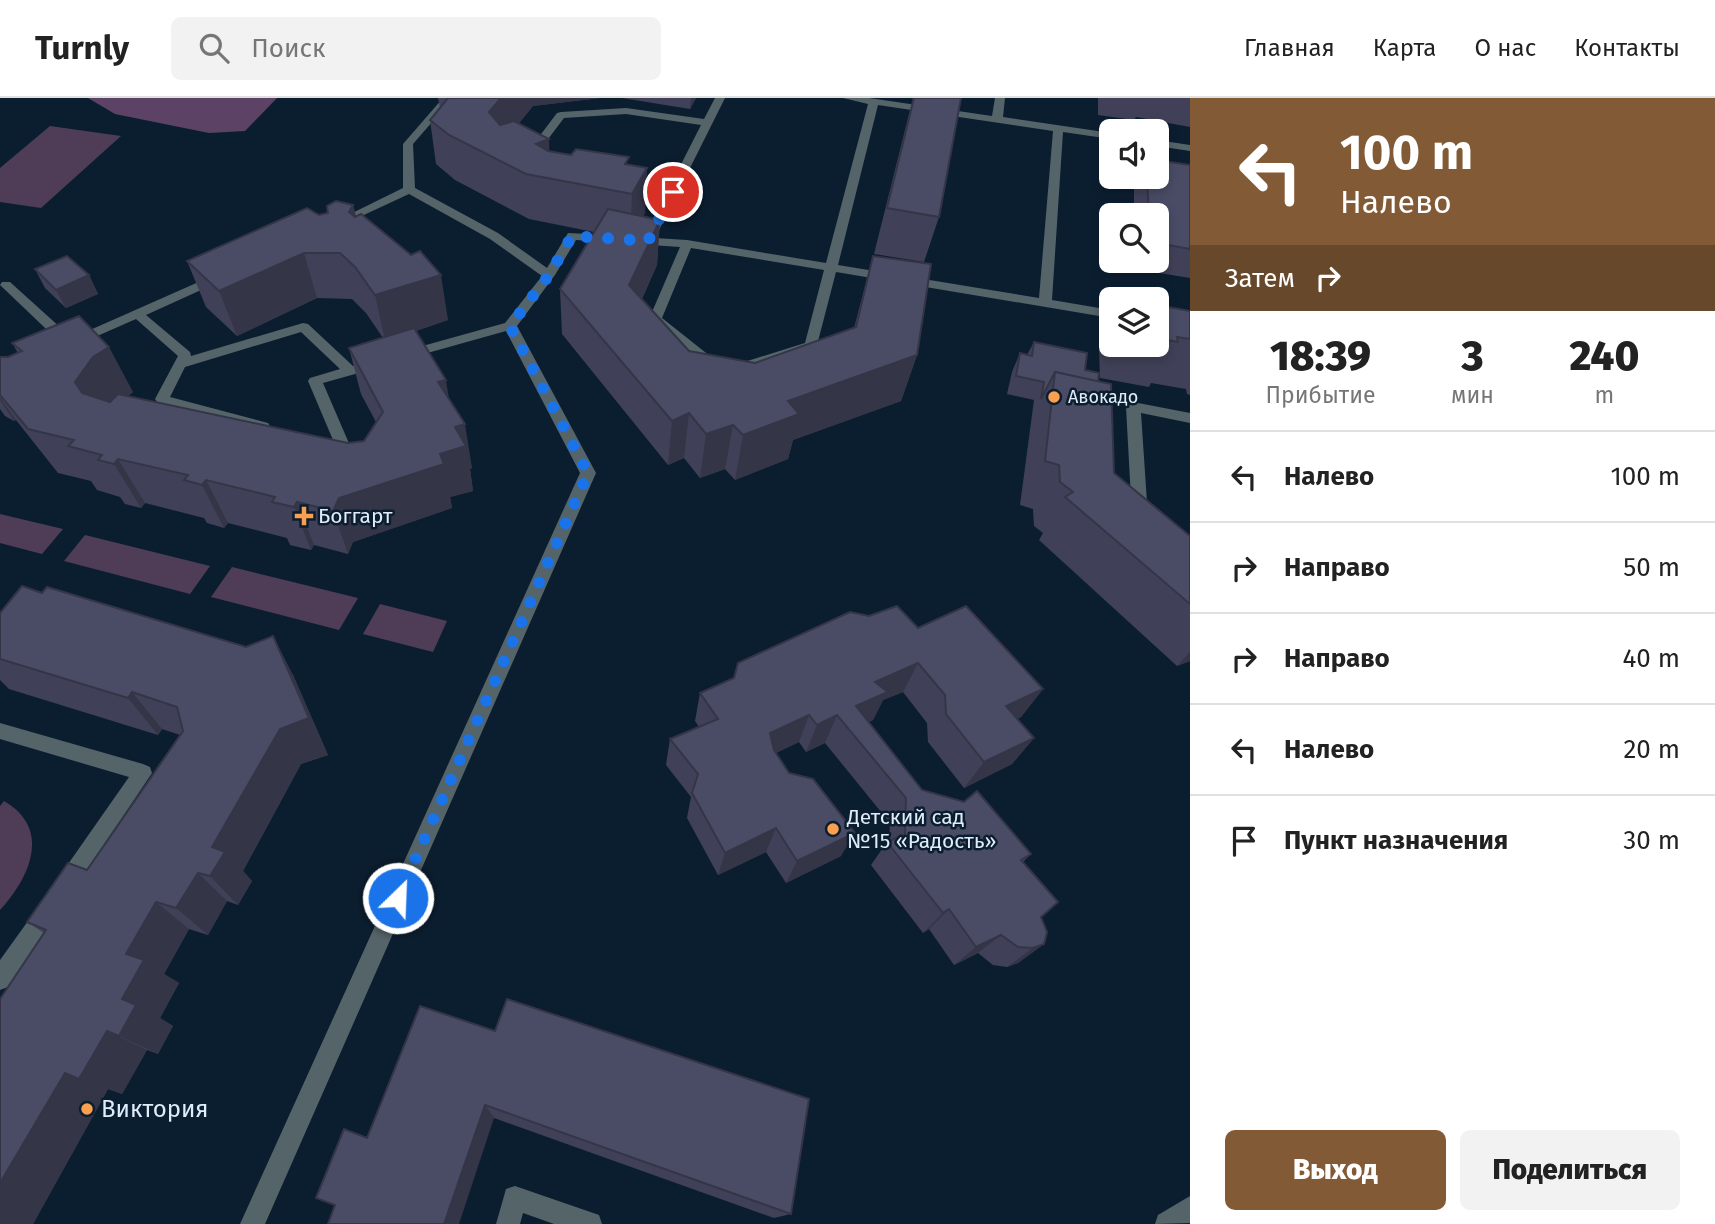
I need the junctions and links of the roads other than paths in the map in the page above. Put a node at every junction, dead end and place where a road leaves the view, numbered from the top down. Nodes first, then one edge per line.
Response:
1 (448, 98) edge
2 (720, 98) edge
3 (848, 98) edge
4 (1000, 98) edge
5 (874, 102) junction
6 (997, 120) junction
7 (708, 122) junction
8 (1058, 128) junction
9 (1099, 134) edge
10 (1169, 145) edge
11 (1190, 148) edge
12 (545, 159) edge
13 (607, 180) edge
14 (410, 190) junction
15 (673, 192) junction
16 (323, 230) edge
17 (648, 241) junction
18 (687, 244) junction
19 (236, 269) edge
20 (832, 269) junction
21 (549, 275) junction
22 (6, 285) dead end
23 (1045, 303) junction
24 (1099, 312) edge
25 (137, 314) junction
26 (510, 326) junction
27 (181, 364) junction
28 (350, 371) junction
29 (1190, 418) edge
30 (279, 430) edge
31 (318, 441) edge
32 (1150, 528) edge
33 (0, 731) edge
34 (0, 979) edge
35 (1190, 1208) edge
36 (252, 1224) edge
37 (508, 1224) edge
38 (590, 1224) edge
39 (1167, 1224) edge

1 - 14 lane
2 - 7 lane
3 - 5 lane
4 - 6 lane
5 - 6 lane
5 - 20 lane
6 - 8 lane
7 - 12 lane
7 - 15 lane
8 - 9 lane
8 - 23 lane
10 - 11 lane
13 - 15 lane
14 - 16 lane
14 - 21 lane
15 - 17 lane
17 - 18 lane
17 - 21 lane
18 - 20 lane
18 - 20 lane
19 - 25 lane
20 - 23 lane
21 - 26 lane
22 - 25 lane
23 - 24 lane
25 - 27 lane
26 - 28 lane
26 - 36 lane
27 - 28 lane
27 - 30 lane
28 - 31 lane
29 - 32 lane
33 - 34 lane
35 - 39 lane
37 - 38 lane

